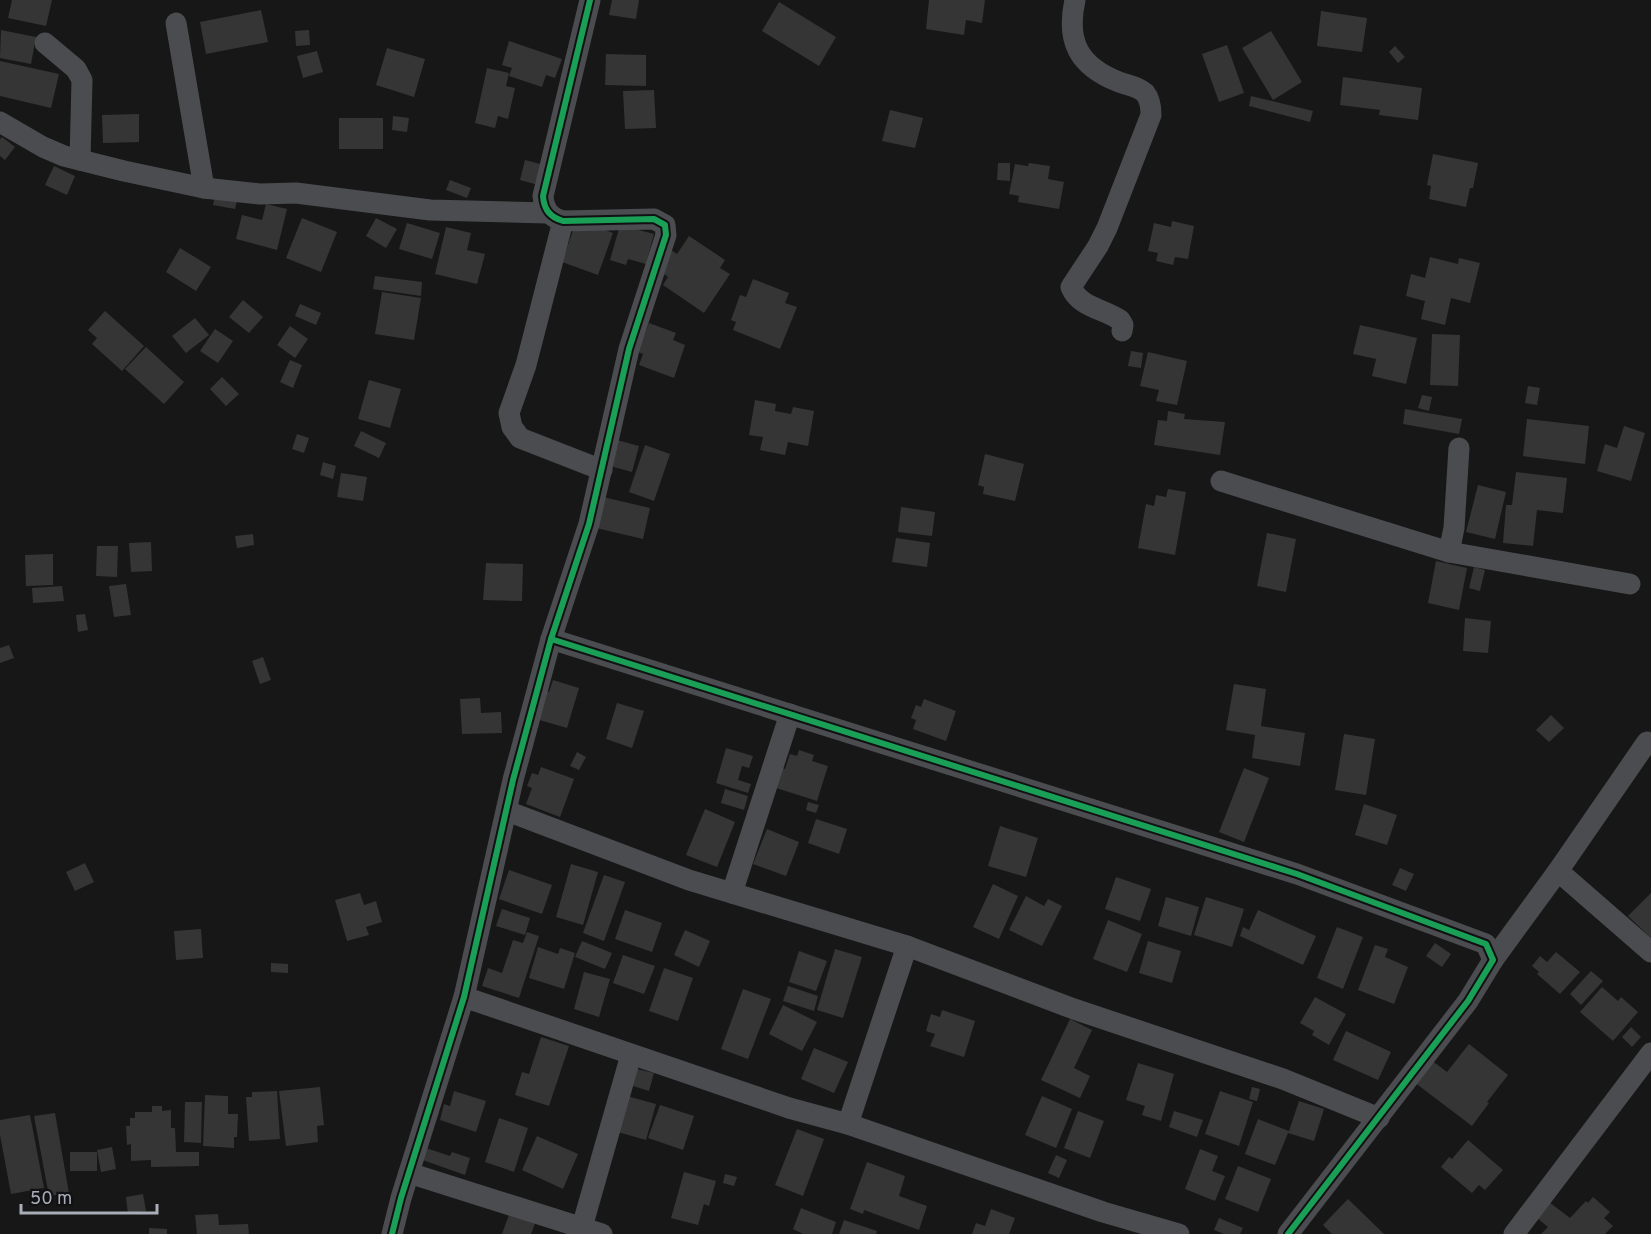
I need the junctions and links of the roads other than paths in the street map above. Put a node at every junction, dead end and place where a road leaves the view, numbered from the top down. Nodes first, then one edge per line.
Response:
1 (590, 0) edge
2 (1075, 0) edge
3 (176, 23) dead end
4 (45, 43) dead end
5 (0, 122) edge
6 (80, 160) junction
7 (204, 188) junction
8 (555, 217) junction
9 (1122, 331) dead end
10 (1459, 448) dead end
11 (602, 470) junction
12 (1221, 482) dead end
13 (1449, 552) junction
14 (1630, 584) dead end
15 (551, 639) junction
16 (790, 714) junction
17 (1647, 742) dead end
18 (507, 811) junction
19 (1558, 871) junction
20 (732, 893) junction
21 (907, 946) junction
22 (1651, 952) edge
23 (1494, 960) junction
24 (464, 997) junction
25 (1651, 1053) edge
26 (631, 1055) junction
27 (1379, 1118) junction
28 (848, 1124) junction
29 (409, 1173) junction
30 (582, 1227) junction
31 (392, 1234) edge
32 (602, 1234) edge
33 (1179, 1234) edge
34 (1288, 1234) edge
35 (1514, 1234) edge

1 - 8 street
2 - 9 street
3 - 7 street
4 - 6 street
5 - 6 street
6 - 7 street
7 - 8 street
8 - 11 street
8 - 11 street
10 - 13 street
11 - 15 street
12 - 13 street
13 - 14 street
15 - 16 street
15 - 18 street
16 - 20 street
16 - 23 street
17 - 19 street
18 - 20 street
18 - 24 street
19 - 22 street
19 - 23 street
20 - 21 street
21 - 27 street
21 - 28 street
23 - 27 street
24 - 26 street
24 - 29 street
25 - 35 street
26 - 28 street
26 - 30 street
27 - 34 street
28 - 33 street
29 - 30 street
29 - 31 street
30 - 32 street

